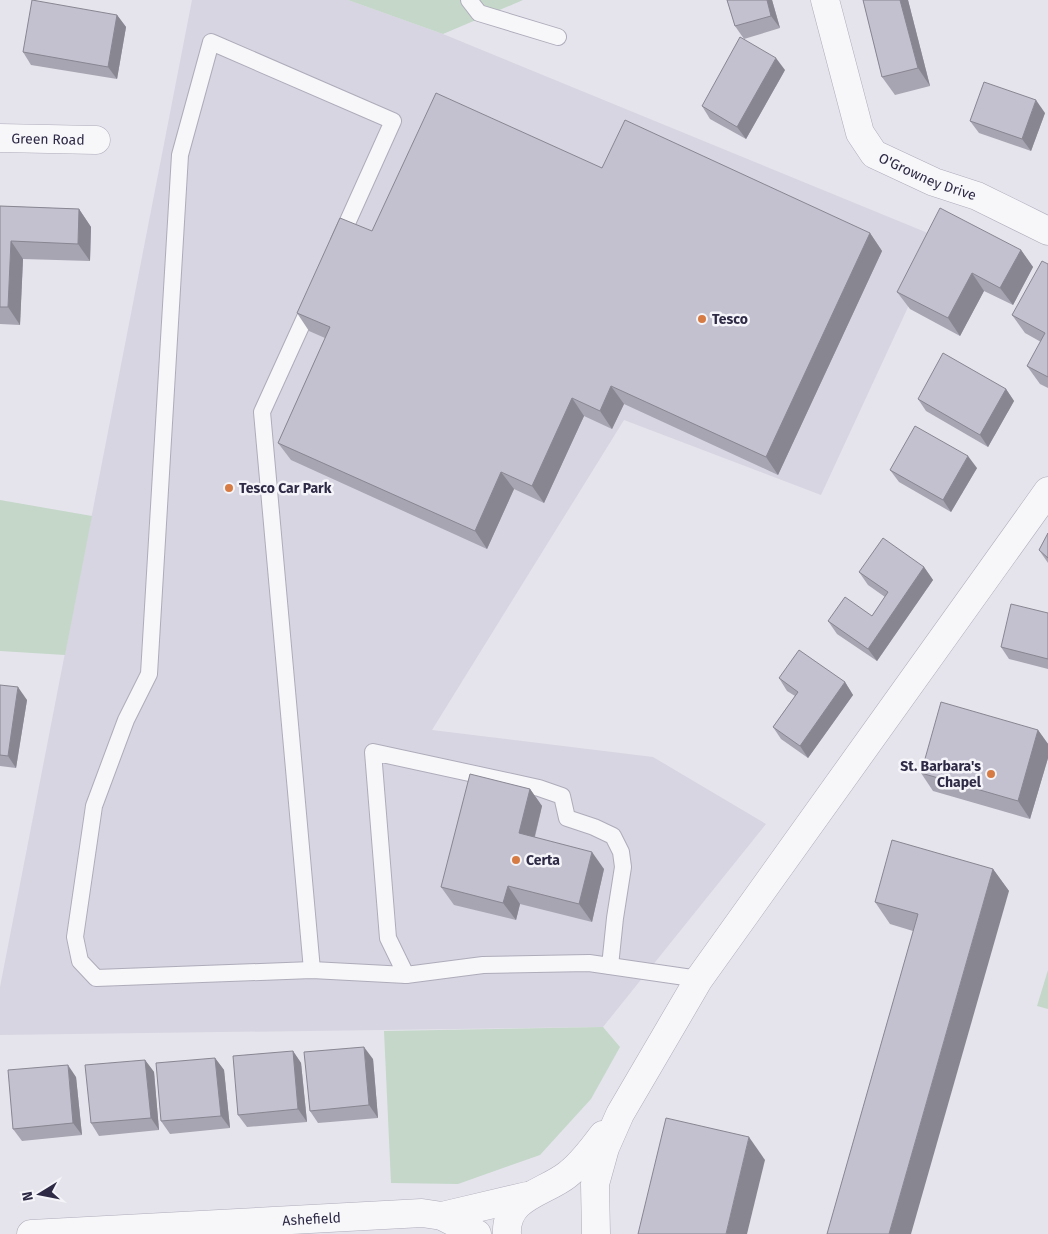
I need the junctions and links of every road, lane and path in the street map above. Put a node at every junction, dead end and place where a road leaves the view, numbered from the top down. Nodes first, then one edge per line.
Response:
1 (469, 0) edge
2 (825, 0) edge
3 (558, 38) dead end
4 (0, 138) edge
5 (96, 140) dead end
6 (1048, 231) edge
7 (332, 258) edge
8 (319, 285) edge
9 (1048, 491) edge
10 (610, 966) junction
11 (312, 970) junction
12 (406, 975) junction
13 (699, 979) junction
14 (620, 1114) junction
15 (535, 1193) junction
16 (442, 1216) junction
17 (596, 1232) edge
18 (31, 1234) edge
19 (477, 1234) edge
20 (507, 1234) edge

1 - 3 lane
2 - 6 street, O'Growney Drive
4 - 5 street, Green Road
7 - 11 lane
8 - 11 lane
9 - 13 street
10 - 12 lane
10 - 12 lane
10 - 13 lane
11 - 12 lane
13 - 14 street
14 - 15 street
14 - 17 street
15 - 16 street
15 - 17 street
15 - 20 street
16 - 18 street, Ashefield
16 - 19 street

